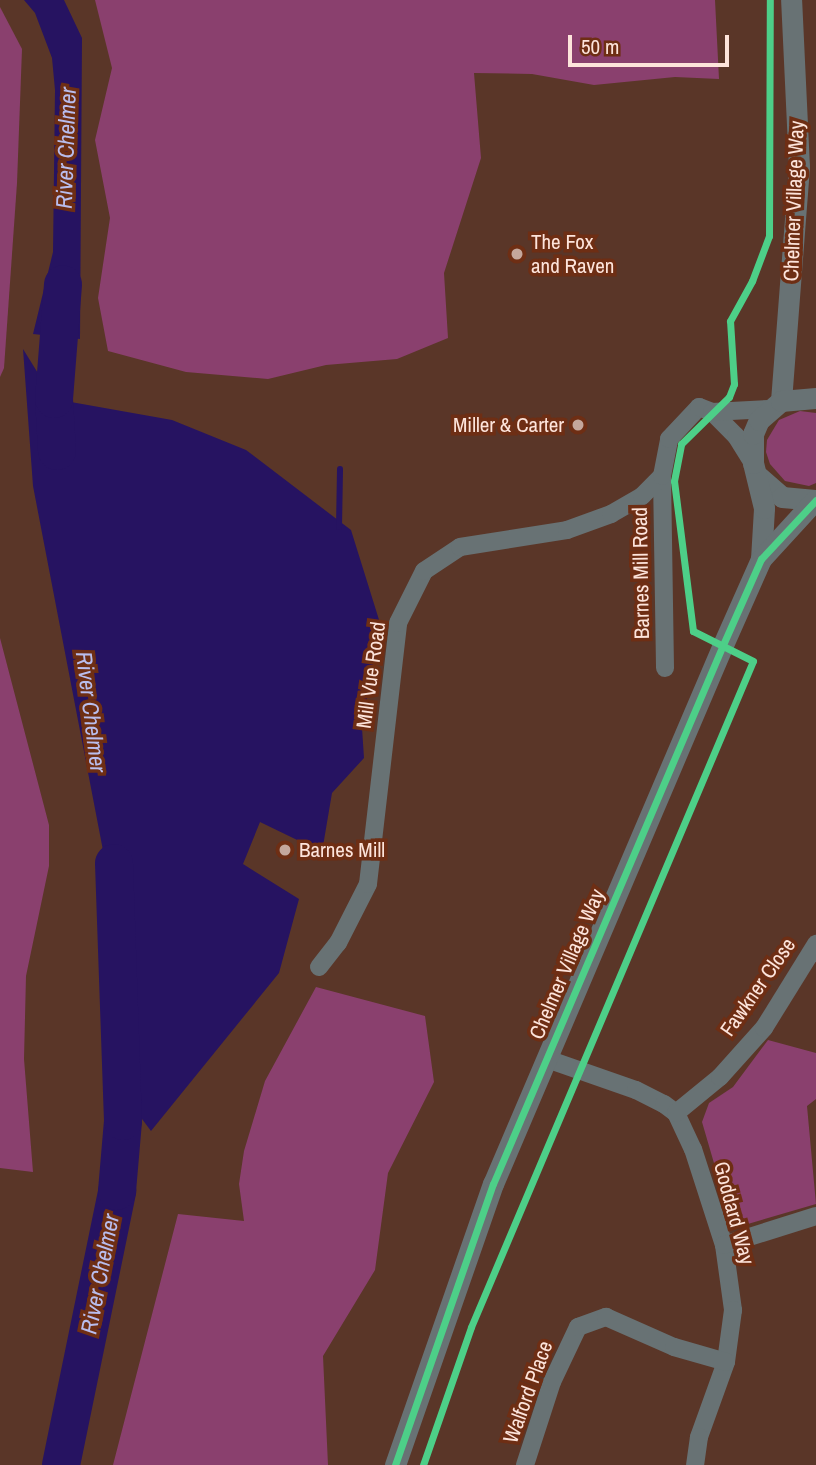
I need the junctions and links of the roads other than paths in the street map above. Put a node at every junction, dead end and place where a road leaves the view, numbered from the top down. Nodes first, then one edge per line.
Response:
1 (791, 0) edge
2 (816, 398) edge
3 (775, 405) junction
4 (712, 412) junction
5 (756, 470) junction
6 (662, 476) junction
7 (816, 500) edge
8 (761, 559) junction
9 (665, 668) dead end
10 (816, 943) edge
11 (319, 967) dead end
12 (547, 1059) junction
13 (677, 1113) junction
14 (816, 1216) edge
15 (724, 1245) junction
16 (726, 1362) junction
17 (395, 1465) edge
18 (525, 1465) edge
19 (695, 1465) edge

1 - 3 street, Chelmer Village Way
2 - 3 street
3 - 4 street
3 - 5 street, Chelmer Village Way
4 - 5 street
4 - 6 street
5 - 7 street, Chelmer Village Way
5 - 8 street, Chelmer Village Way
6 - 9 street, Barnes Mill Road
6 - 11 street, Mill Vue Road
7 - 8 street, Chelmer Village Way
8 - 12 street, Chelmer Village Way
10 - 13 street, Fawkner Close
12 - 13 street
12 - 17 street, Chelmer Village Way
13 - 15 street, Goddard Way
14 - 15 street
15 - 16 street, Goddard Way
16 - 18 street, Walford Place
16 - 19 street, Goddard Way

